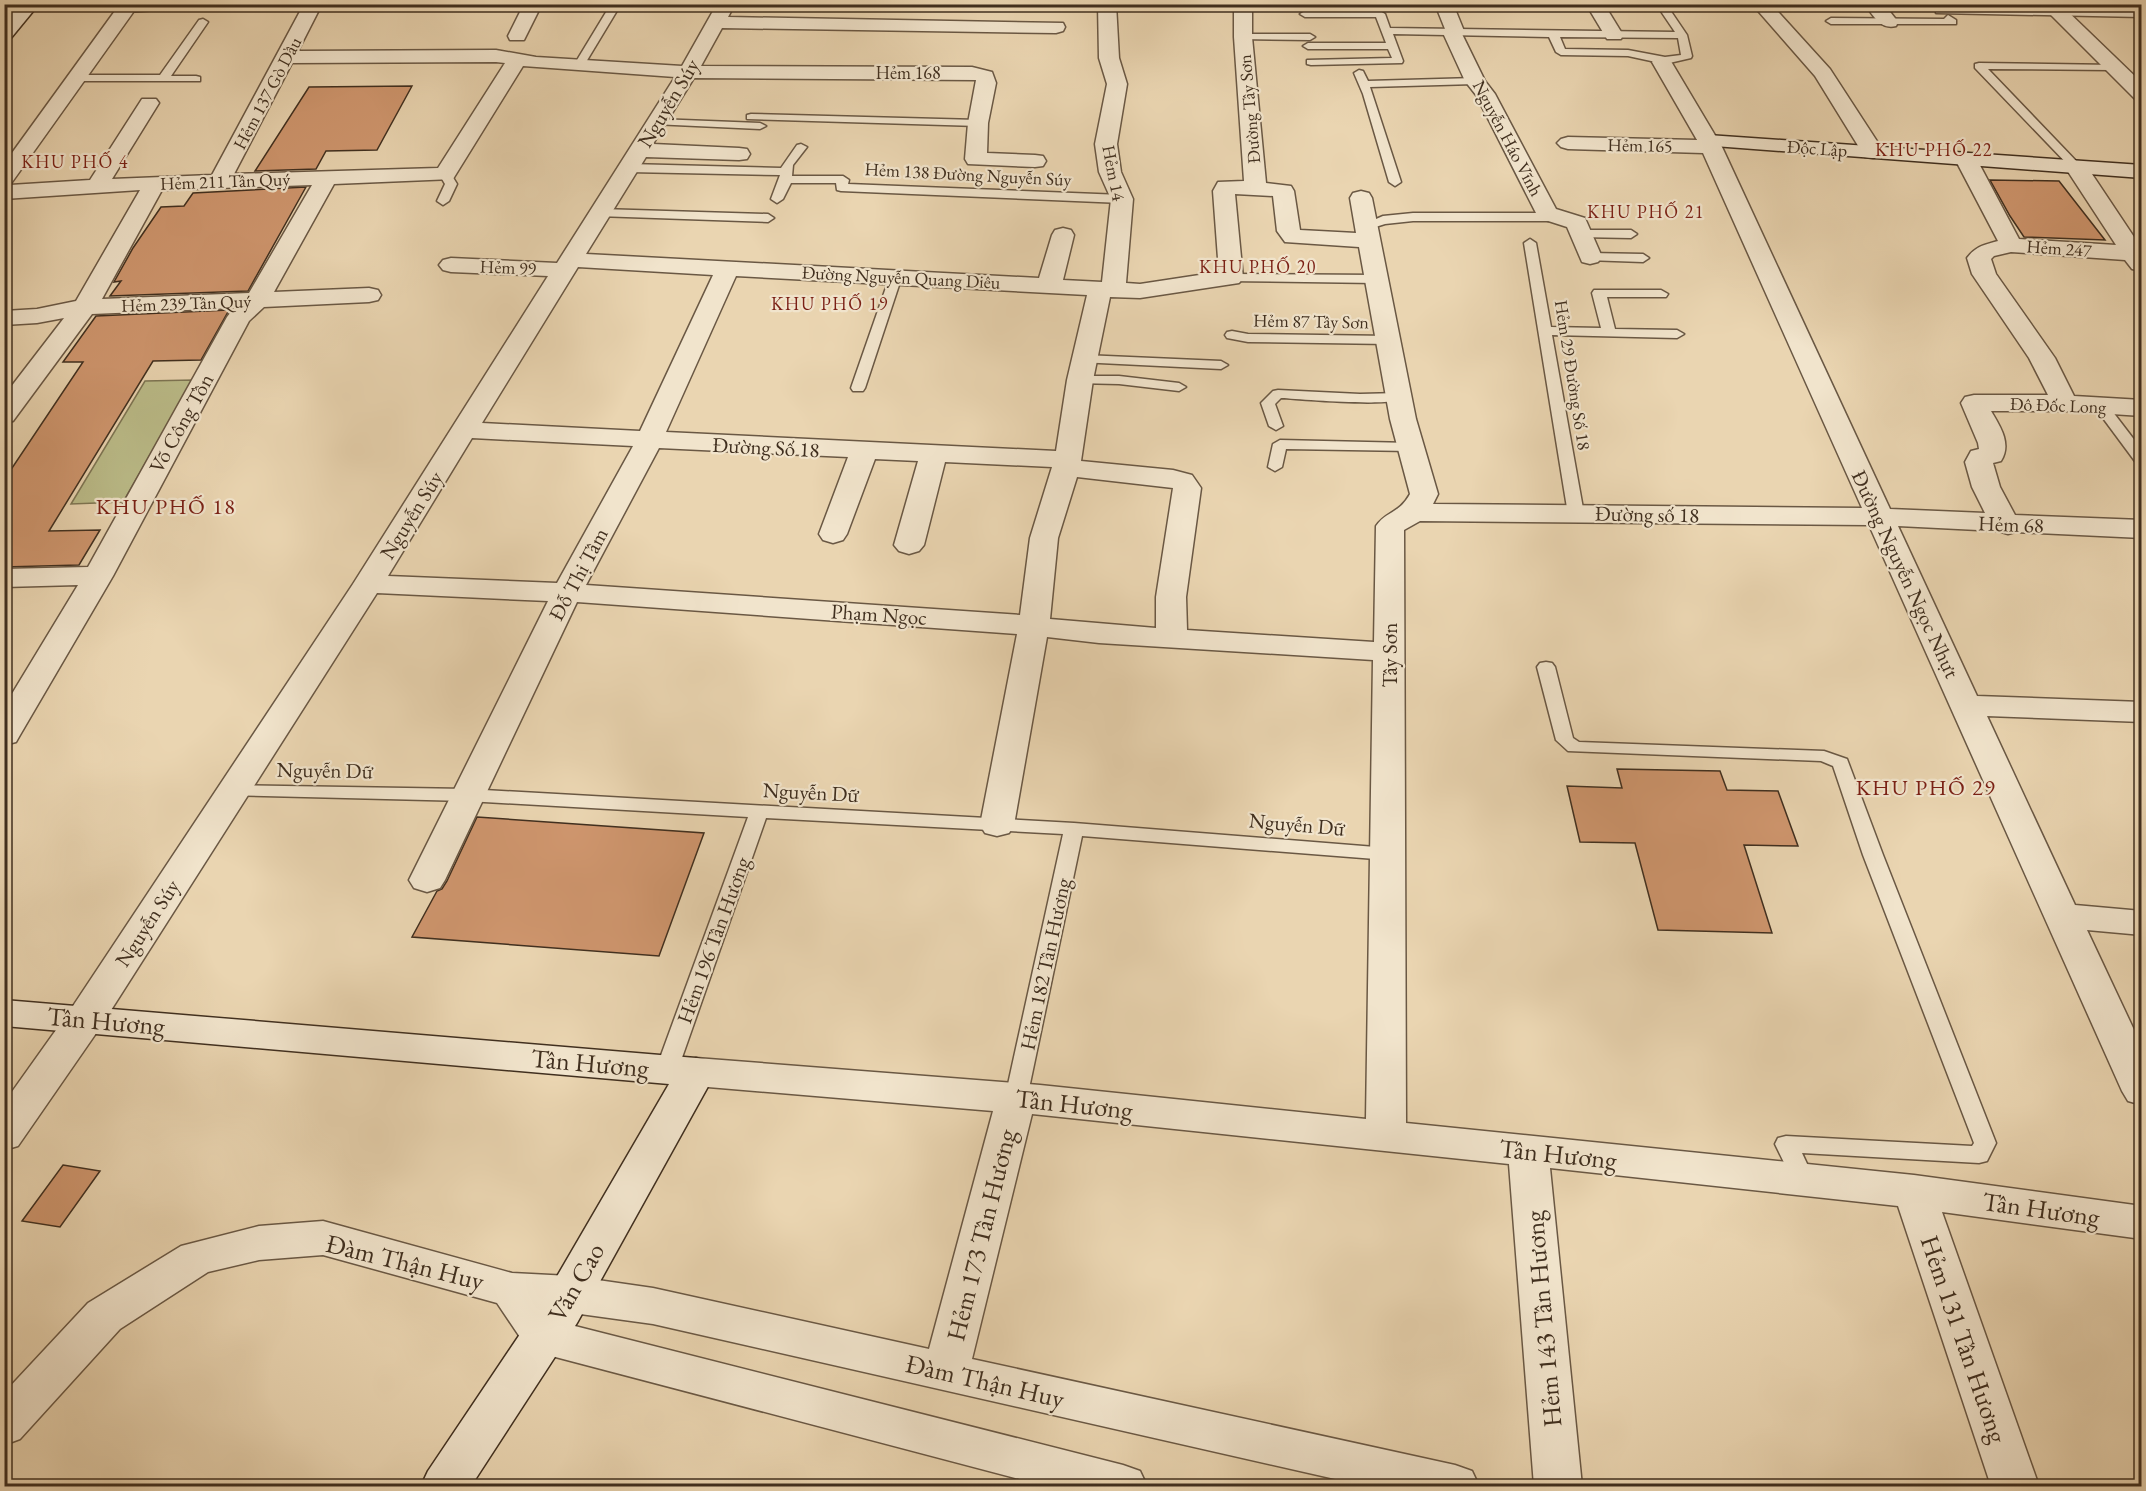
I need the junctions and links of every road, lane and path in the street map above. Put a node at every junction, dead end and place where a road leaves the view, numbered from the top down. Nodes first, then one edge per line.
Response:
1 (21, 4) edge
2 (29, 4) edge
3 (202, 4) edge
4 (313, 4) edge
5 (533, 4) edge
6 (616, 4) edge
7 (884, 4) edge
8 (1107, 4) edge
9 (1243, 4) edge
10 (1444, 4) edge
11 (1595, 4) edge
12 (1661, 4) edge
13 (1761, 4) edge
14 (1874, 4) edge
15 (129, 7) edge
16 (1937, 8) edge
17 (2053, 8) edge
18 (721, 13) edge
19 (1305, 14) dead end
20 (2142, 14) edge
21 (1831, 21) dead end
22 (203, 22) dead end
23 (1889, 22) junction
24 (877, 25) junction
25 (1056, 27) dead end
26 (1387, 31) junction
27 (1453, 32) junction
28 (4, 34) edge
29 (1553, 34) junction
30 (1614, 35) junction
31 (1682, 35) junction
32 (517, 36) dead end
33 (1242, 37) junction
34 (1392, 46) junction
35 (286, 57) junction
36 (517, 60) junction
37 (1311, 62) dead end
38 (1662, 62) junction
39 (579, 65) junction
40 (2111, 67) junction
41 (688, 72) junction
42 (78, 78) junction
43 (163, 79) junction
44 (196, 79) dead end
45 (1475, 81) junction
46 (2138, 89) edge
47 (149, 103) dead end
48 (751, 117) dead end
49 (657, 122) junction
50 (978, 123) junction
51 (760, 126) dead end
52 (1568, 143) dead end
53 (1709, 144) junction
54 (801, 147) dead end
55 (1873, 152) junction
56 (739, 154) dead end
57 (634, 159) junction
58 (1966, 159) junction
59 (1035, 161) dead end
60 (2076, 167) junction
61 (2142, 172) edge
62 (445, 174) junction
63 (786, 176) junction
64 (327, 177) junction
65 (4, 180) edge
66 (220, 181) junction
67 (1395, 182) dead end
68 (155, 183) junction
69 (97, 186) junction
70 (1256, 188) junction
71 (4, 192) edge
72 (777, 199) dead end
73 (1122, 199) junction
74 (444, 201) dead end
75 (601, 213) junction
76 (1562, 217) junction
77 (768, 218) dead end
78 (1366, 222) junction
79 (1582, 234) junction
80 (1631, 234) dead end
81 (1063, 235) dead end
82 (1530, 243) dead end
83 (2011, 245) junction
84 (1590, 256) joint
85 (1643, 258) dead end
86 (2136, 259) edge
87 (452, 265) dead end
88 (568, 265) junction
89 (728, 268) junction
90 (896, 276) junction
91 (1231, 278) junction
92 (1376, 279) junction
93 (1048, 286) junction
94 (1107, 289) junction
95 (1660, 294) dead end
96 (369, 295) dead end
97 (257, 300) junction
98 (85, 307) junction
99 (4, 318) edge
100 (1546, 332) junction
101 (1609, 332) junction
102 (1677, 334) dead end
103 (1232, 335) dead end
104 (1389, 340) junction
105 (1221, 366) dead end
106 (1082, 370) junction
107 (1179, 387) dead end
108 (858, 388) dead end
109 (1399, 397) junction
110 (9, 403) edge
111 (2065, 403) junction
112 (2101, 406) junction
113 (2142, 408) edge
114 (1276, 426) dead end
115 (464, 430) junction
116 (649, 441) junction
117 (1411, 447) junction
118 (864, 452) junction
119 (934, 454) junction
120 (2142, 461) edge
121 (1066, 464) junction
122 (1275, 467) dead end
123 (1414, 512) junction
124 (1576, 513) junction
125 (1880, 517) junction
126 (2008, 525) junction
127 (2142, 529) edge
128 (833, 534) dead end
129 (909, 545) dead end
130 (98, 576) junction
131 (4, 578) edge
132 (368, 584) junction
133 (566, 594) junction
134 (1034, 626) junction
135 (1172, 639) junction
136 (1389, 652) junction
137 (1546, 667) dead end
138 (1965, 705) junction
139 (2142, 712) edge
140 (4, 735) edge
141 (231, 791) junction
142 (467, 795) junction
143 (759, 812) junction
144 (997, 825) junction
145 (1074, 829) junction
146 (1388, 854) junction
147 (427, 880) dead end
148 (2062, 916) junction
149 (2142, 923) edge
150 (4, 1013) edge
151 (85, 1019) junction
152 (681, 1071) junction
153 (2142, 1091) edge
154 (1016, 1098) junction
155 (4, 1135) edge
156 (1386, 1136) junction
157 (1528, 1151) junction
158 (1803, 1179) junction
159 (1914, 1191) junction
160 (2142, 1223) edge
161 (512, 1290) junction
162 (570, 1294) junction
163 (544, 1336) junction
164 (946, 1372) junction
165 (4, 1425) edge
166 (445, 1486) edge
167 (1123, 1486) edge
168 (1455, 1486) edge
169 (1558, 1486) edge
170 (2015, 1486) edge

1 - 2 lane
2 - 28 street
3 - 15 lane
4 - 35 street, Hẻm 137 Gò Dầu
5 - 32 street
6 - 39 lane
7 - 24 street
8 - 73 street, Hẻm 14
9 - 33 street, Đường Tây Sơn
10 - 27 street, Nguyễn Háo Vĩnh
11 - 30 street
12 - 31 lane
13 - 55 street
14 - 23 street
15 - 42 street
16 - 17 lane
16 - 23 lane
17 - 20 lane
17 - 40 street
18 - 24 street
18 - 41 street, Nguyễn Súy
19 - 26 lane
21 - 23 lane
22 - 43 lane
24 - 25 street
26 - 27 lane
26 - 34 lane
27 - 29 lane
27 - 45 street, Nguyễn Háo Vĩnh
29 - 30 lane
29 - 38 lane
30 - 31 lane
31 - 38 lane
33 - 34 lane
33 - 70 street, Đường Tây Sơn
34 - 37 lane
35 - 36 street
35 - 66 street, Hẻm 137 Gò Dầu
36 - 39 street
36 - 62 street
38 - 53 street, Đường Nguyễn Ngọc Nhựt
39 - 41 street
40 - 46 street
40 - 60 lane
41 - 49 street, Nguyễn Súy
41 - 50 street, Hẻm 168
42 - 43 lane
42 - 65 street
43 - 44 lane
45 - 67 lane
45 - 76 street, Nguyễn Háo Vĩnh
47 - 69 street
48 - 50 lane
49 - 51 lane
49 - 57 street, Nguyễn Súy
50 - 59 street, Hẻm 168
52 - 53 street, Hẻm 165
53 - 55 street, Độc Lập
53 - 125 street, Đường Nguyễn Ngọc Nhựt
54 - 63 lane
55 - 58 street, Độc Lập
56 - 57 street
57 - 63 lane, Hẻm 138 Đường Nguyễn Súy
57 - 75 street, Nguyễn Súy
58 - 60 street, Độc Lập
58 - 83 street, Hẻm 247
60 - 61 street, Độc Lập
60 - 86 street
62 - 64 street, Hẻm 211 Tân Quý
62 - 74 lane
63 - 72 lane
63 - 73 lane, Hẻm 138 Đường Nguyễn Súy
64 - 66 street, Hẻm 211 Tân Quý
64 - 97 street, Võ Công Tồn
66 - 68 street, Hẻm 211 Tân Quý
68 - 69 street, Hẻm 211 Tân Quý
68 - 98 street
69 - 71 street, Hẻm 211 Tân Quý
70 - 78 street, Đường Tây Sơn
70 - 91 street
73 - 94 street, Hẻm 14
75 - 77 lane
75 - 88 street, Nguyễn Súy
76 - 78 lane
76 - 79 street, Nguyễn Háo Vĩnh
78 - 92 street
79 - 80 lane
79 - 84 street, Nguyễn Háo Vĩnh
81 - 93 street
82 - 100 lane, Hẻm 29 Đường Số 18
83 - 86 street, Hẻm 247
83 - 111 street
84 - 85 lane
87 - 88 street, Hẻm 99
88 - 89 street, Đường Nguyễn Quang Diêu
88 - 115 street, Nguyễn Súy
89 - 90 street, Đường Nguyễn Quang Diêu
89 - 116 street, Đỗ Thị Tâm
90 - 93 street, Đường Nguyễn Quang Diêu
90 - 108 lane
91 - 92 lane
91 - 94 street, Đường Nguyễn Quang Diêu
92 - 104 street
93 - 94 street, Đường Nguyễn Quang Diêu
94 - 106 street, Hẻm 14
95 - 101 lane
96 - 97 street, Hẻm 239 Tân Quý
97 - 98 street, Hẻm 239 Tân Quý
97 - 130 street, Võ Công Tồn
98 - 99 street, Hẻm 239 Tân Quý
98 - 110 street
100 - 101 lane
100 - 124 lane, Hẻm 29 Đường Số 18
101 - 102 lane
103 - 104 lane, Hẻm 87 Tây Sơn
104 - 109 street
105 - 106 lane
106 - 107 lane
106 - 121 street, Hẻm 14
109 - 114 lane
109 - 117 street
111 - 112 street, Đô Đốc Long
111 - 126 street, Đô Đốc Long
112 - 113 street, Đô Đốc Long
112 - 120 lane
115 - 116 street, Đường Số 18
115 - 132 street, Nguyễn Súy
116 - 118 street, Đường Số 18
116 - 133 street, Đỗ Thị Tâm
117 - 122 lane
117 - 123 street
118 - 119 street, Đường Số 18
118 - 128 street
119 - 121 street, Đường Số 18
119 - 129 street
121 - 134 street, Hẻm 14
121 - 135 street, Đường Số 18
123 - 124 street, Đường số 18
123 - 136 street, Tây Sơn
124 - 125 street, Đường số 18
125 - 126 street, Hẻm 68
125 - 138 street, Đường Nguyễn Ngọc Nhựt
126 - 127 street, Hẻm 68
130 - 131 street
130 - 140 street, Võ Công Tồn
132 - 133 street, Phạm Ngọc
132 - 141 street, Nguyễn Súy
133 - 134 street, Phạm Ngọc
133 - 142 street, Đỗ Thị Tâm
134 - 135 street, Phạm Ngọc
134 - 144 street, Hẻm 14
135 - 136 street, Phạm Ngọc
136 - 146 street, Tây Sơn
137 - 158 lane
138 - 139 street
138 - 148 street, Đường Nguyễn Ngọc Nhựt
141 - 142 lane, Nguyễn Dữ
141 - 151 street, Nguyễn Súy
142 - 143 lane, Nguyễn Dữ
142 - 147 street, Đỗ Thị Tâm
143 - 144 lane, Nguyễn Dữ
143 - 152 lane, Hẻm 196 Tân Hương
144 - 145 lane, Nguyễn Dữ
145 - 146 lane, Nguyễn Dữ
145 - 154 lane, Hẻm 182 Tân Hương
146 - 156 street, Tây Sơn
148 - 149 street
148 - 153 street, Đường Nguyễn Ngọc Nhựt
150 - 151 street, Tân Hương
151 - 152 street, Tân Hương
151 - 155 street, Nguyễn Súy
152 - 154 street, Tân Hương
152 - 162 street, Văn Cao
154 - 156 street, Tân Hương
154 - 164 street, Hẻm 173 Tân Hương
156 - 157 street, Tân Hương
157 - 158 street, Tân Hương
157 - 169 street, Hẻm 143 Tân Hương
158 - 159 street, Tân Hương
159 - 160 street, Tân Hương
159 - 170 street, Hẻm 131 Tân Hương
161 - 162 street, Đàm Thận Huy
161 - 163 street, Đàm Thận Huy
161 - 165 street, Đàm Thận Huy
162 - 163 street, Văn Cao
162 - 164 street, Đàm Thận Huy
163 - 166 street, Văn Cao
163 - 167 street
164 - 168 street, Đàm Thận Huy

